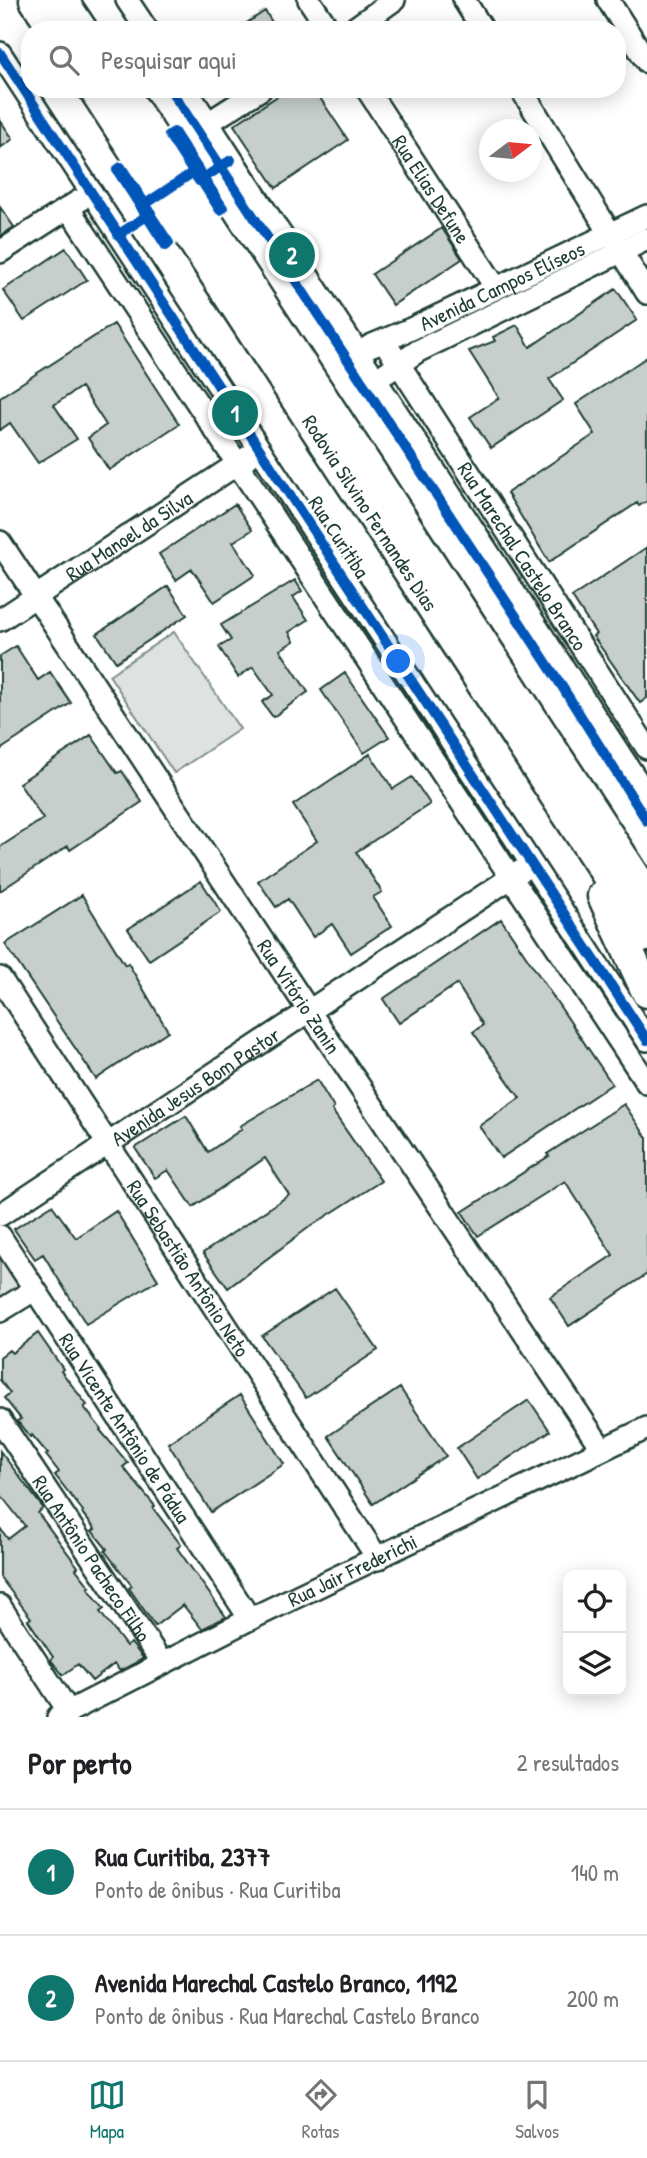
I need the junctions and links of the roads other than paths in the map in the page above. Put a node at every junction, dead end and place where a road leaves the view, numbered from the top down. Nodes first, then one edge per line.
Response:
1 (35, 0) edge
2 (62, 0) edge
3 (127, 0) edge
4 (309, 0) edge
5 (394, 0) edge
6 (464, 0) edge
7 (608, 0) edge
8 (49, 21) edge
9 (76, 21) edge
10 (141, 21) edge
11 (323, 21) edge
12 (365, 21) edge
13 (477, 21) edge
14 (621, 21) edge
15 (626, 29) edge
16 (0, 53) edge
17 (647, 62) edge
18 (21, 84) edge
19 (30, 98) edge
20 (100, 98) edge
21 (127, 98) edge
22 (192, 98) edge
23 (247, 98) edge
24 (373, 98) edge
25 (527, 98) edge
26 (208, 123) junction
27 (92, 191) junction
28 (69, 209) junction
29 (647, 216) edge
30 (647, 239) edge
31 (616, 242) junction
32 (0, 251) edge
33 (496, 288) junction
34 (647, 293) edge
35 (384, 341) junction
36 (355, 351) junction
37 (397, 365) junction
38 (376, 380) junction
39 (258, 450) junction
40 (239, 463) junction
41 (0, 541) edge
42 (35, 597) junction
43 (0, 620) edge
44 (532, 739) junction
45 (647, 748) edge
46 (647, 796) edge
47 (530, 863) junction
48 (647, 868) edge
49 (509, 878) junction
50 (647, 895) edge
51 (647, 936) edge
52 (0, 978) edge
53 (647, 992) edge
54 (309, 1011) junction
55 (647, 1040) edge
56 (647, 1083) edge
57 (110, 1144) junction
58 (0, 1215) edge
59 (0, 1236) edge
60 (34, 1290) junction
61 (0, 1311) edge
62 (0, 1420) edge
63 (647, 1428) edge
64 (602, 1449) junction
65 (378, 1559) junction
66 (0, 1605) edge
67 (250, 1619) junction
68 (162, 1663) junction
69 (64, 1714) edge

1 - 8 highway
2 - 9 highway
3 - 10 street
4 - 11 street
5 - 12 street
6 - 13 street
7 - 14 street
15 - 17 street
16 - 18 street, Rua Curitiba
19 - 27 street, Rua Curitiba
20 - 44 highway, Rodovia Silvino Fernandes Dias
21 - 44 highway, Rodovia Silvino Fernandes Dias
22 - 26 street, Rua Marechal Castelo Branco
23 - 26 street
24 - 33 street, Rua Elias Defune
25 - 31 street
26 - 36 street, Rua Marechal Castelo Branco
27 - 28 street
27 - 39 street, Rua Curitiba
28 - 32 street
28 - 40 street, Rua Curitiba
29 - 31 street, Avenida Campos Elíseos
30 - 31 street, Avenida Campos Elíseos
31 - 33 street, Avenida Campos Elíseos
31 - 34 street
31 - 37 street, Avenida Campos Elíseos
33 - 35 street, Avenida Campos Elíseos
35 - 36 street, Avenida Campos Elíseos
35 - 37 street, Rua Marechal Castelo Branco
36 - 38 street, Rua Marechal Castelo Branco
37 - 38 street, Avenida Campos Elíseos
37 - 45 street, Rua Marechal Castelo Branco
38 - 46 street, Rua Marechal Castelo Branco
39 - 40 street, Rua Manoel da Silva
39 - 47 street, Rua Curitiba
40 - 42 street, Rua Manoel da Silva
40 - 49 street, Rua Curitiba
41 - 42 street, Rua Vitório Zanin
42 - 43 street, Rua Manoel da Silva
42 - 54 street, Rua Vitório Zanin
44 - 48 highway
44 - 50 highway, Rodovia Silvino Fernandes Dias
44 - 51 highway, Rodovia Silvino Fernandes Dias
44 - 53 highway
47 - 49 street, Avenida Jesus Bom Pastor
47 - 55 street, Rua Curitiba
49 - 54 street, Avenida Jesus Bom Pastor
49 - 56 street, Rua Curitiba
52 - 57 street, Rua Sebastião Antônio Neto
54 - 57 street, Avenida Jesus Bom Pastor
54 - 64 street, Rua Vitório Zanin
57 - 58 street, Avenida Jesus Bom Pastor
57 - 65 street, Rua Sebastião Antônio Neto
59 - 60 street, Rua Vicente Antônio de Pádua
60 - 61 street
60 - 67 street, Rua Vicente Antônio de Pádua
62 - 68 street, Rua Antônio Pacheco Filho
63 - 64 street, Rua Jair Frederichi
64 - 65 street, Rua Jair Frederichi
65 - 67 street, Rua Jair Frederichi
66 - 69 street
67 - 68 street, Rua Jair Frederichi
68 - 69 street, Rua Jair Frederichi

